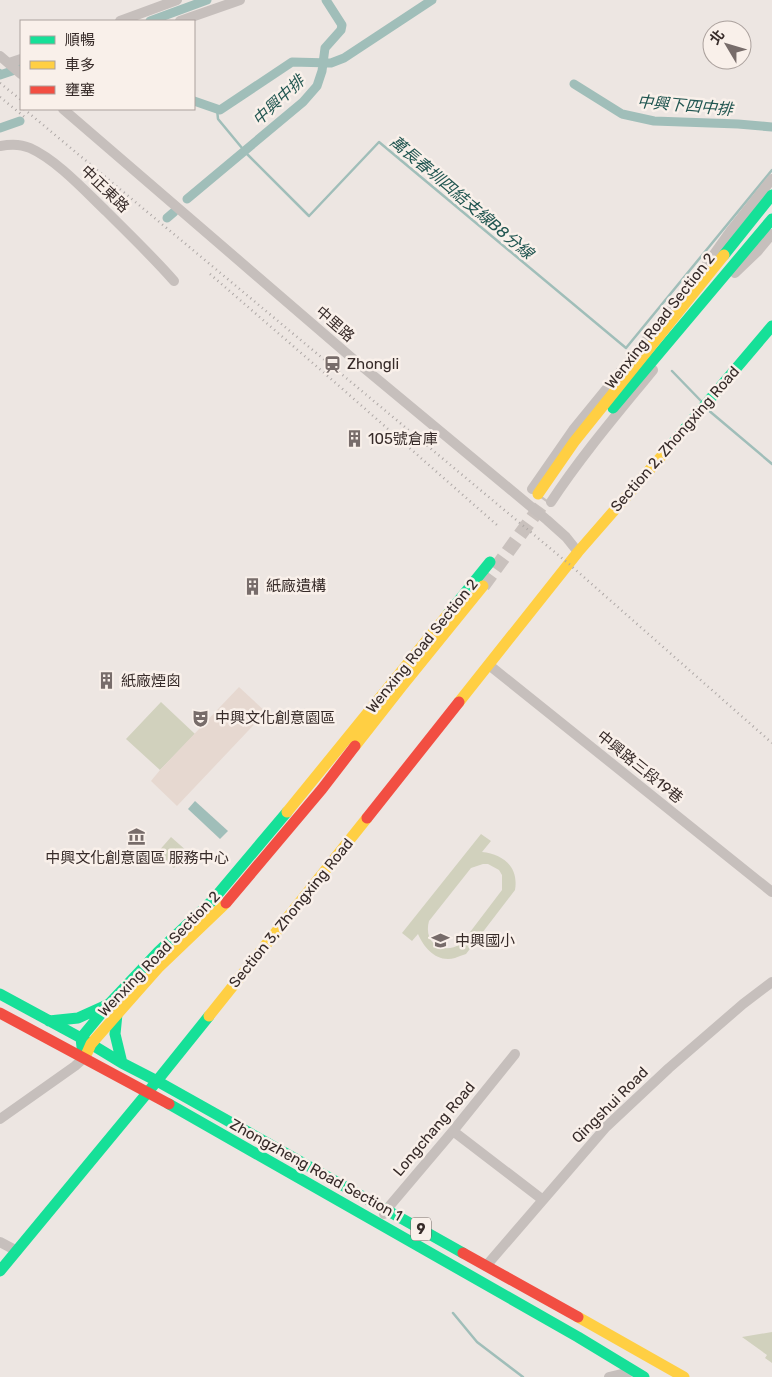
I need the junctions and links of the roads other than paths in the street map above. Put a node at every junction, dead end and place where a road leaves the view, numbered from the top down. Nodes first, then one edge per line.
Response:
1 (177, 0) edge
2 (240, 0) edge
3 (123, 20) edge
4 (183, 20) edge
5 (0, 56) edge
6 (20, 59) edge
7 (9, 64) junction
8 (20, 73) edge
9 (64, 110) edge
10 (0, 146) edge
11 (772, 179) edge
12 (772, 195) edge
13 (772, 219) edge
14 (772, 234) edge
15 (174, 281) dead end
16 (772, 326) edge
17 (542, 496) junction
18 (578, 552) junction
19 (490, 562) dead end
20 (483, 586) tunnel mouth
21 (489, 666) junction
22 (772, 892) edge
23 (772, 982) edge
24 (0, 994) edge
25 (109, 1004) junction
26 (0, 1013) edge
27 (117, 1014) junction
28 (49, 1021) junction
29 (81, 1038) junction
30 (91, 1044) junction
31 (515, 1054) dead end
32 (84, 1058) junction
33 (122, 1063) junction
34 (157, 1080) junction
35 (148, 1092) junction
36 (0, 1119) edge
37 (453, 1131) junction
38 (543, 1200) junction
39 (387, 1210) junction
40 (380, 1224) junction
41 (0, 1242) edge
42 (17, 1251) junction
43 (486, 1266) junction
44 (0, 1271) edge
45 (634, 1371) junction
46 (609, 1377) edge
47 (644, 1377) edge
48 (684, 1377) edge

1 - 3 street
2 - 4 street
5 - 7 street
6 - 7 street
7 - 8 street
9 - 18 street, 中里路
10 - 15 street, 中正東路
11 - 17 street, Wenxing Road Section 2
12 - 17 street, Wenxing Road Section 2
13 - 17 street, Wenxing Road Section 2
14 - 17 street, Wenxing Road Section 2
16 - 18 street, Section 2, Zhongxing Road
18 - 21 street, Section 3, Zhongxing Road
19 - 25 street, Wenxing Road Section 2
20 - 27 street, Wenxing Road Section 2
21 - 22 street, 中興路三段19巷
21 - 34 street, Section 3, Zhongxing Road
23 - 38 street, Qingshui Road
24 - 28 street, 9
25 - 28 street
25 - 29 street, Wenxing Road Section 2
26 - 32 street, 9
27 - 30 street, Wenxing Road Section 2
27 - 33 street
28 - 29 street, 9
29 - 30 street, 9
29 - 32 street
30 - 32 street, Wenxing Road Section 2
30 - 33 street, 9
31 - 37 street, Longchang Road
32 - 35 street, 9
32 - 36 street
33 - 34 street, 9
34 - 35 street, Section 3, Zhongxing Road
34 - 39 street, Zhongzheng Road Section 1 / 9
35 - 40 street, Zhongzheng Road Section 1 / 9
35 - 42 street, Section 3, Zhongxing Road
37 - 38 street
37 - 39 street, Longchang Road
38 - 43 street, Qingshui Road
39 - 40 street, Longchang Road
39 - 43 street, Zhongzheng Road Section 1 / 9
40 - 45 street, Zhongzheng Road Section 1 / 9
41 - 42 street
42 - 44 street, Section 3, Zhongxing Road
43 - 48 street, Zhongzheng Road Section 1 / 9
45 - 46 street
45 - 47 street, Zhongzheng Road Section 1 / 9

